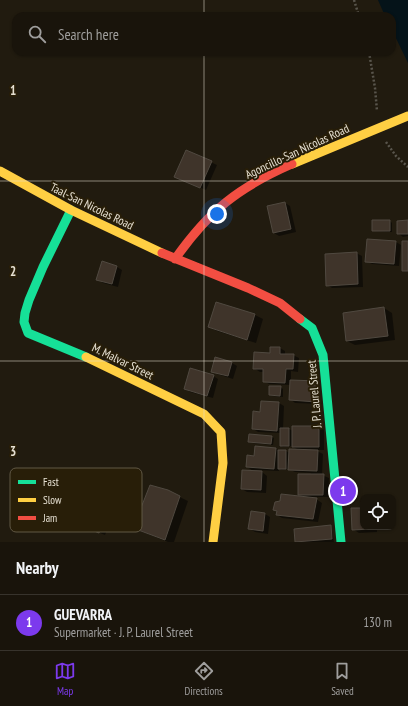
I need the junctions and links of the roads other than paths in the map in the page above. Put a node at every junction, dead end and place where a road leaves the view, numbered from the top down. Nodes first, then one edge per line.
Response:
1 (408, 116) edge
2 (0, 171) edge
3 (71, 210) junction
4 (175, 259) junction
5 (212, 542) edge
6 (341, 542) edge

1 - 4 main road, Agoncillo-San Nicolas Road
2 - 3 main road, Taal-San Nicolas Road
3 - 4 main road, Taal-San Nicolas Road
3 - 5 main road, M. Malvar Street
4 - 6 main road, J. P. Laurel Street

